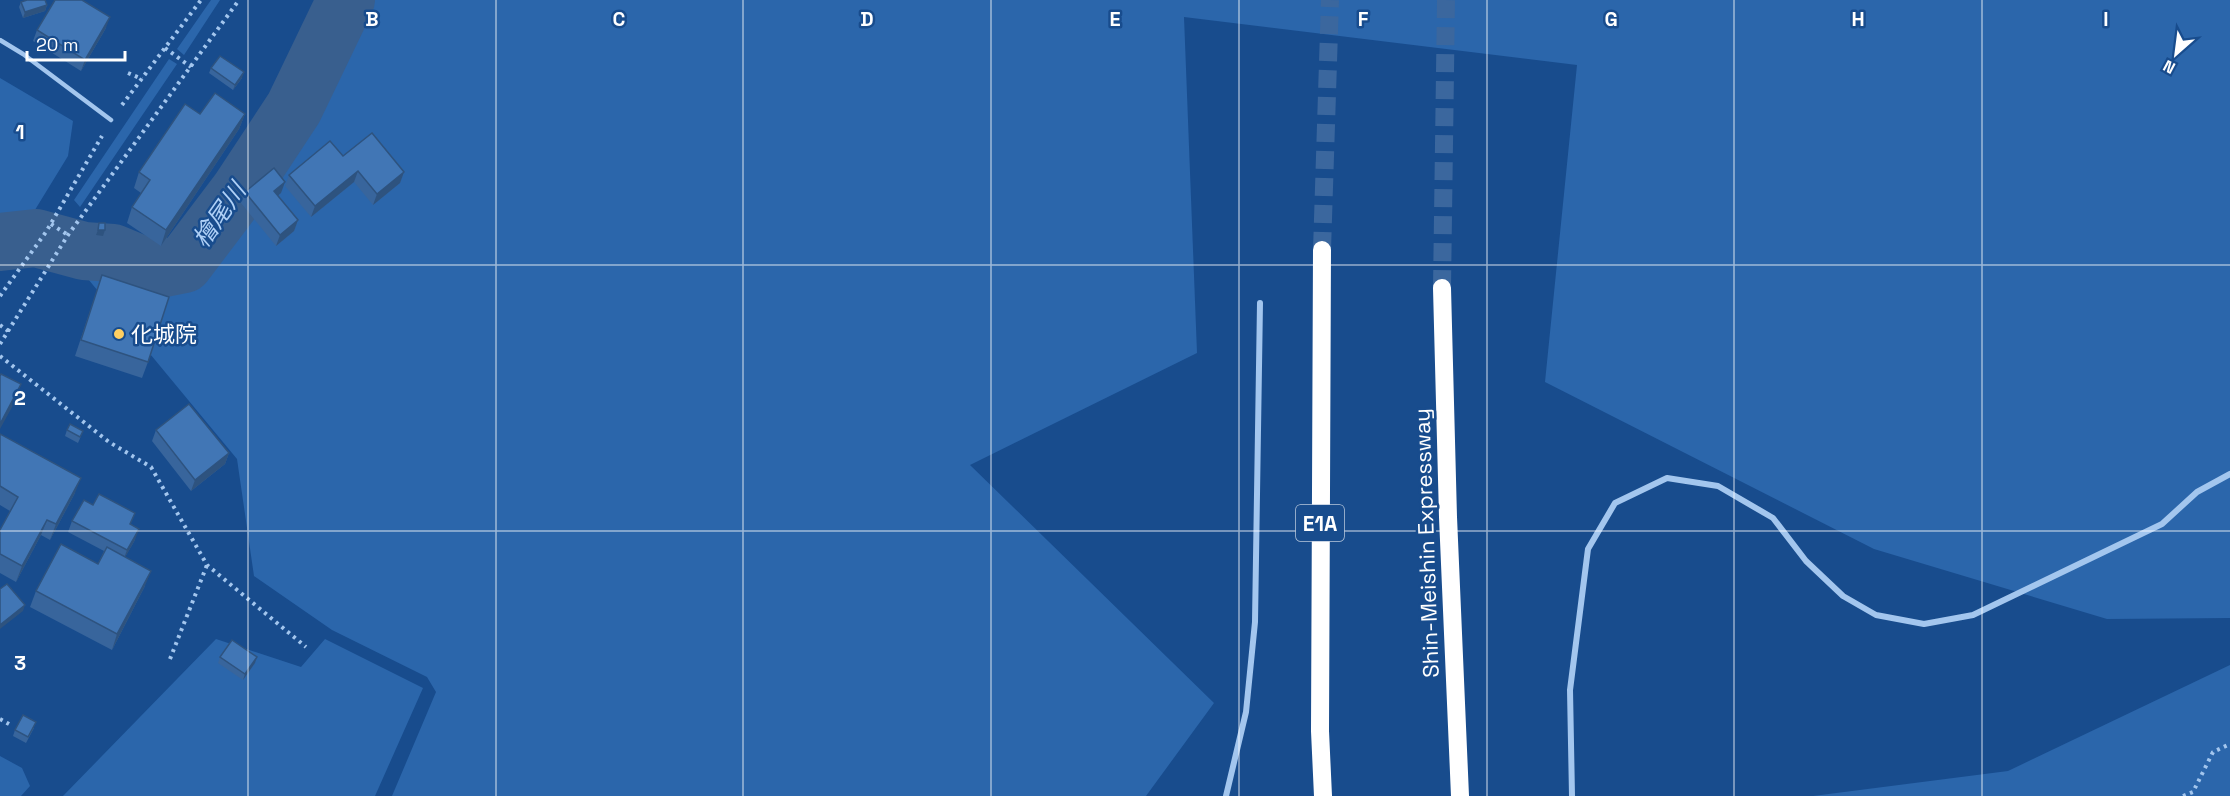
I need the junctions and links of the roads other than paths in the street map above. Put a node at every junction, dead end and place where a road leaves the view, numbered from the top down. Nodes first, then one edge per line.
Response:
1 (0, 40) edge
2 (111, 120) road end
3 (1322, 250) tunnel mouth
4 (1442, 288) tunnel mouth
5 (1260, 303) dead end
6 (2230, 474) edge
7 (1226, 796) edge
8 (1323, 796) edge
9 (1460, 796) edge
10 (1572, 796) edge

1 - 2 lane
3 - 8 highway, E1A
4 - 9 highway, Shin-Meishin Expressway
5 - 7 street
6 - 10 street

